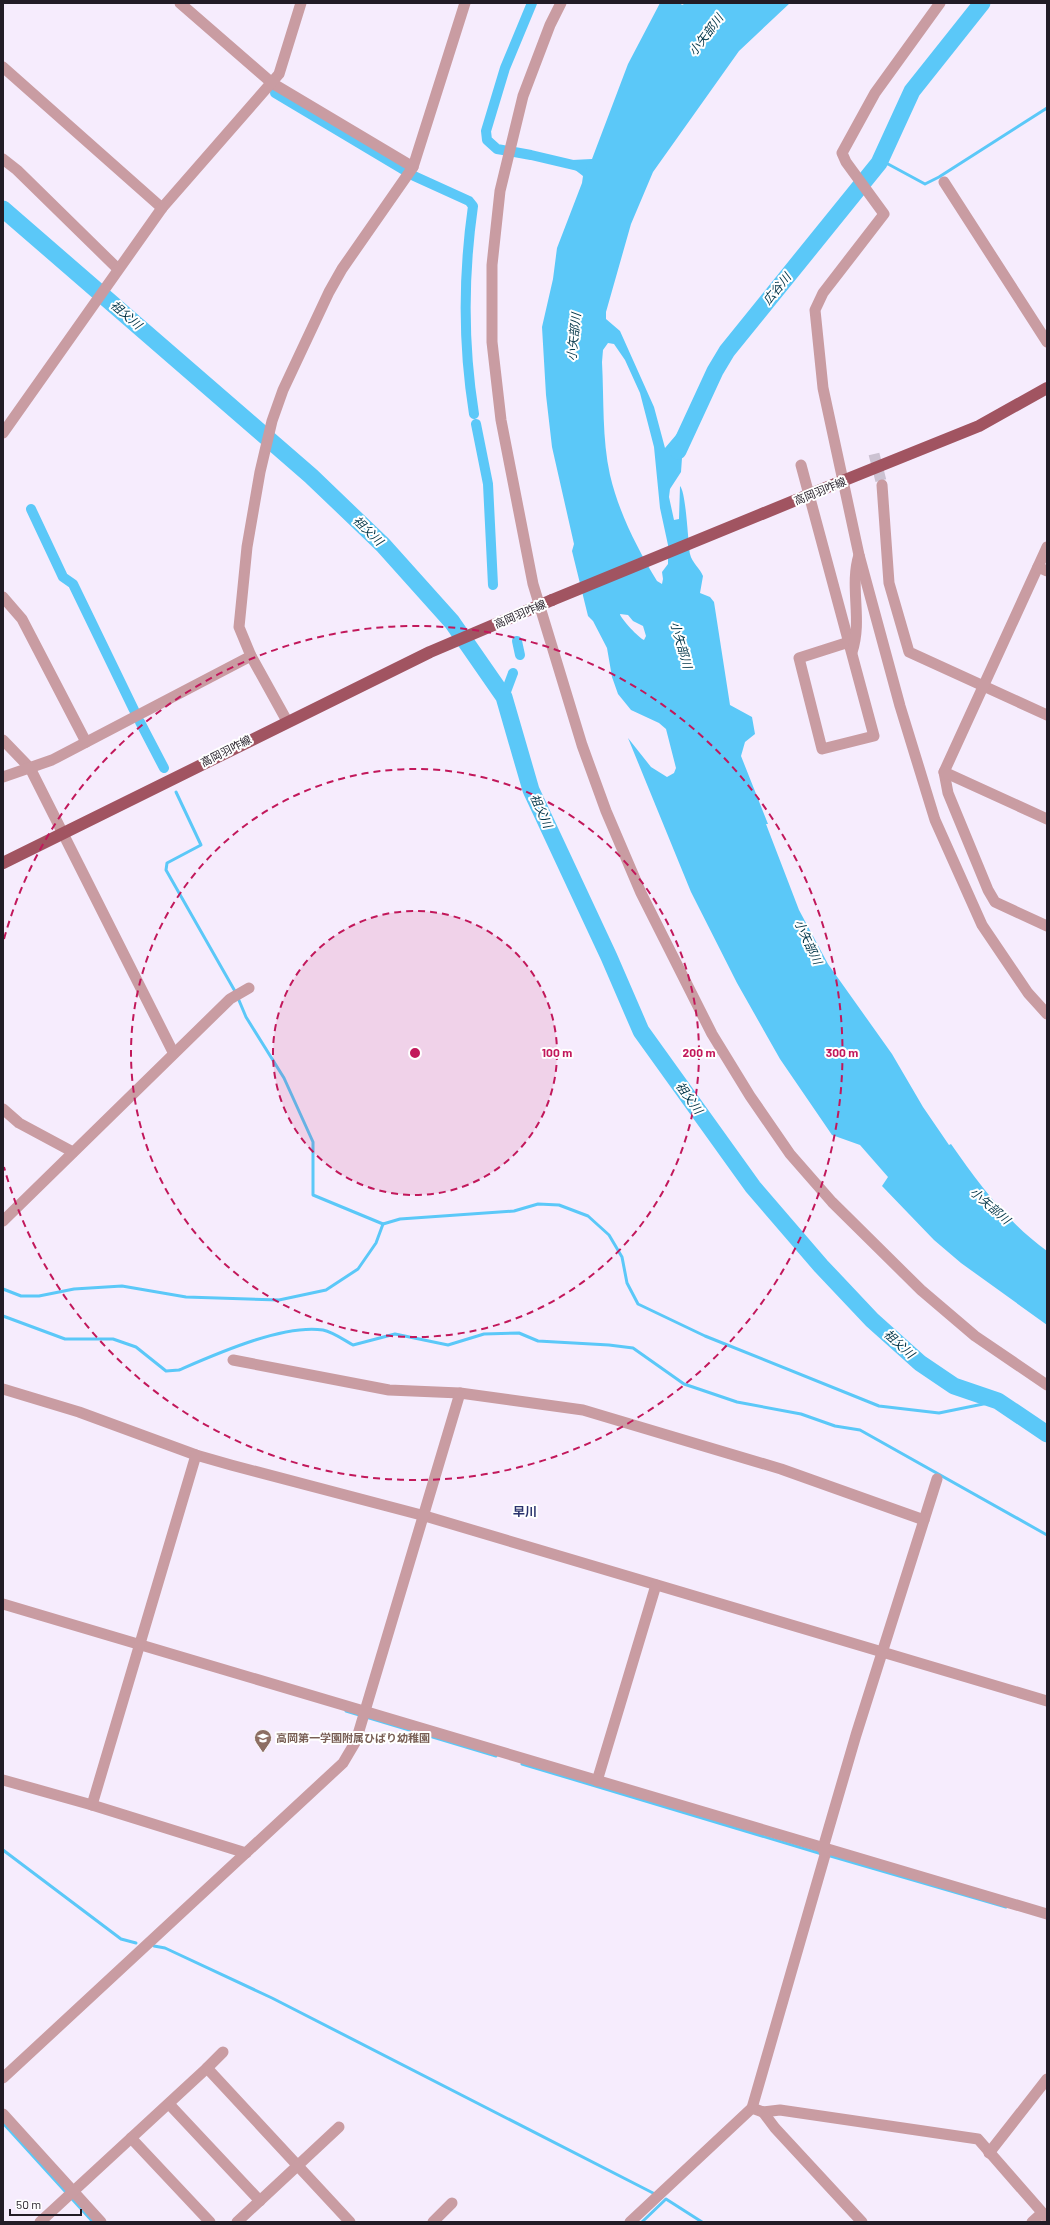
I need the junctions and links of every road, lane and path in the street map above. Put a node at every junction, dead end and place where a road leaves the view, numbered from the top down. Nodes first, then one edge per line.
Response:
1 (180, 3) edge
2 (301, 3) edge
3 (465, 3) edge
4 (561, 3) edge
5 (940, 3) edge
6 (3, 67) edge
7 (272, 83) junction
8 (3, 159) edge
9 (413, 166) junction
10 (944, 182) dead end
11 (162, 208) junction
12 (118, 269) junction
13 (1047, 342) edge
14 (1047, 388) edge
15 (3, 433) edge
16 (801, 465) dead end
17 (839, 483) junction
18 (882, 486) tunnel mouth
19 (1047, 547) edge
20 (859, 555) junction
21 (1042, 569) edge
22 (3, 597) edge
23 (538, 606) junction
24 (851, 647) junction
25 (251, 656) junction
26 (984, 686) junction
27 (1047, 715) edge
28 (288, 720) junction
29 (3, 740) edge
30 (86, 742) junction
31 (30, 768) junction
32 (944, 772) junction
33 (3, 777) edge
34 (1047, 819) edge
35 (62, 833) junction
36 (3, 863) edge
37 (1047, 926) edge
38 (249, 988) dead end
39 (1047, 1014) edge
40 (173, 1052) junction
41 (3, 1109) edge
42 (73, 1152) junction
43 (3, 1221) edge
44 (233, 1360) dead end
45 (1047, 1385) edge
46 (3, 1389) edge
47 (460, 1393) junction
48 (196, 1455) junction
49 (936, 1479) dead end
50 (425, 1516) junction
51 (924, 1520) junction
52 (656, 1585) junction
53 (3, 1604) edge
54 (138, 1649) junction
55 (883, 1652) junction
56 (1047, 1701) edge
57 (364, 1716) junction
58 (3, 1780) edge
59 (597, 1781) junction
60 (92, 1805) junction
61 (824, 1851) junction
62 (246, 1853) junction
63 (1047, 1914) edge
64 (224, 2052) dead end
65 (206, 2068) junction
66 (4, 2076) edge
67 (1047, 2080) edge
68 (168, 2104) junction
69 (758, 2110) junction
70 (3, 2114) edge
71 (339, 2127) dead end
72 (131, 2138) junction
73 (989, 2153) junction
74 (298, 2166) junction
75 (74, 2191) junction
76 (260, 2201) junction
77 (452, 2203) dead end
78 (1045, 2215) edge
79 (40, 2222) edge
80 (101, 2222) edge
81 (210, 2222) edge
82 (237, 2222) edge
83 (350, 2222) edge
84 (433, 2222) edge
85 (630, 2222) edge
86 (862, 2222) edge
87 (1032, 2222) edge

1 - 7 street
2 - 7 street
3 - 9 street
4 - 23 street
5 - 17 street
6 - 11 street
7 - 9 street
7 - 11 street
8 - 12 street
9 - 25 street
10 - 13 street
11 - 12 street
12 - 15 street
14 - 17 main road, 高岡羽咋線
16 - 24 street
17 - 20 street
17 - 23 main road, 高岡羽咋線, bridge
18 - 26 street
19 - 21 street
20 - 24 street
20 - 39 street
21 - 26 street
22 - 30 street
23 - 28 main road, 高岡羽咋線
23 - 45 street
24 - 24 street
25 - 28 street
25 - 30 street
26 - 27 street
26 - 32 street
28 - 35 main road, 高岡羽咋線
29 - 31 street
30 - 31 street
31 - 33 street
31 - 35 street
32 - 34 street
32 - 37 street
35 - 36 main road, 高岡羽咋線
35 - 40 street
38 - 40 street
40 - 42 street
41 - 42 street
42 - 43 street
44 - 47 street
46 - 48 street
47 - 50 street
47 - 51 street
48 - 50 street
48 - 54 street
49 - 51 street
50 - 52 street
50 - 57 street
51 - 55 street
52 - 55 street
52 - 59 street
53 - 54 street
54 - 57 street
54 - 60 street
55 - 56 street
55 - 61 street
57 - 59 street
57 - 62 street
58 - 60 street
59 - 61 street
60 - 62 street
61 - 63 street
61 - 69 street
62 - 66 street
64 - 65 street
65 - 68 street
65 - 74 street
67 - 73 street
68 - 72 street
68 - 76 street
69 - 73 street
69 - 85 street
69 - 86 street
70 - 75 street
71 - 74 street
72 - 75 street
72 - 81 street
73 - 78 street
74 - 76 street
74 - 83 street
75 - 79 street
75 - 80 street
76 - 82 street
77 - 84 street
78 - 87 street

